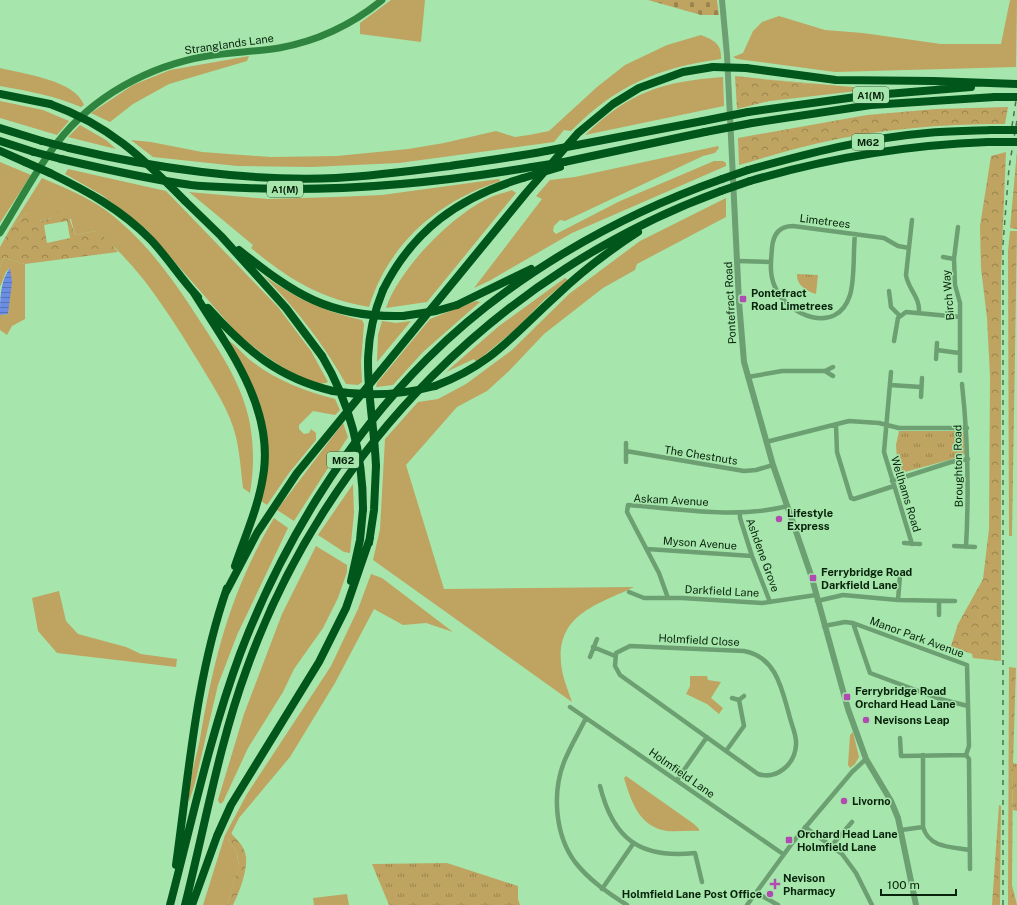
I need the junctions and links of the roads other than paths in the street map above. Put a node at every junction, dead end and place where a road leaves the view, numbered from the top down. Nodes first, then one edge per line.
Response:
1 (382, 0) edge
2 (722, 0) edge
3 (995, 84) junction
4 (1017, 84) edge
5 (0, 94) edge
6 (1017, 97) edge
7 (0, 128) edge
8 (1017, 130) edge
9 (0, 141) edge
10 (1017, 142) edge
11 (0, 151) edge
12 (562, 164) junction
13 (671, 211) junction
14 (912, 220) dead end
15 (958, 227) dead end
16 (0, 233) edge
17 (855, 234) junction
18 (221, 236) junction
19 (581, 244) junction
20 (909, 248) junction
21 (943, 257) dead end
22 (954, 259) junction
23 (738, 261) junction
24 (770, 262) junction
25 (889, 291) dead end
26 (194, 293) junction
27 (919, 312) junction
28 (900, 316) junction
29 (960, 318) junction
30 (894, 342) dead end
31 (938, 343) dead end
32 (937, 350) junction
33 (959, 353) junction
34 (936, 359) dead end
35 (833, 367) dead end
36 (825, 371) junction
37 (960, 371) dead end
38 (891, 372) dead end
39 (833, 376) dead end
40 (748, 377) junction
41 (922, 378) dead end
42 (890, 384) junction
43 (962, 384) dead end
44 (921, 387) junction
45 (921, 397) dead end
46 (836, 425) junction
47 (886, 425) junction
48 (967, 428) junction
49 (766, 442) junction
50 (626, 443) dead end
51 (626, 452) junction
52 (968, 459) junction
53 (626, 462) dead end
54 (773, 465) junction
55 (892, 481) junction
56 (894, 486) junction
57 (788, 506) junction
58 (740, 514) junction
59 (370, 538) junction
60 (904, 544) dead end
61 (912, 544) junction
62 (920, 544) dead end
63 (954, 546) dead end
64 (966, 547) junction
65 (975, 547) dead end
66 (647, 549) junction
67 (752, 556) junction
68 (900, 576) dead end
69 (226, 592) junction
70 (628, 592) dead end
71 (668, 598) junction
72 (816, 598) junction
73 (898, 600) junction
74 (939, 601) junction
75 (955, 601) dead end
76 (770, 602) junction
77 (939, 615) dead end
78 (853, 623) junction
79 (824, 626) junction
80 (336, 628) junction
81 (597, 639) dead end
82 (593, 647) junction
83 (615, 656) junction
84 (590, 657) dead end
85 (744, 696) dead end
86 (732, 698) dead end
87 (739, 700) junction
88 (968, 706) junction
89 (570, 707) dead end
90 (586, 718) junction
91 (707, 737) junction
92 (900, 738) dead end
93 (726, 751) junction
94 (923, 755) junction
95 (966, 755) junction
96 (866, 759) junction
97 (255, 763) junction
98 (677, 780) junction
99 (600, 786) dead end
100 (852, 822) dead end
101 (805, 827) junction
102 (923, 827) junction
103 (901, 830) junction
104 (633, 844) junction
105 (832, 845) junction
106 (970, 850) junction
107 (783, 854) junction
108 (970, 869) dead end
109 (201, 881) junction
110 (702, 882) dead end
111 (602, 889) junction
112 (757, 892) junction
113 (170, 904) edge
114 (185, 905) edge
115 (192, 905) edge
116 (195, 905) edge
117 (627, 905) edge
118 (747, 905) edge
119 (778, 905) edge
120 (872, 905) edge
121 (916, 905) edge

1 - 16 main road, Stranglands Lane
2 - 23 street, Pontefract Road
3 - 4 highway, A1(M)
3 - 7 highway, A1(M), bridge
3 - 69 highway, bridge
5 - 18 highway, bridge
6 - 12 highway, A1(M), bridge
8 - 19 highway, M62, bridge
9 - 12 highway, A1(M), bridge
10 - 13 highway, M62, bridge
11 - 26 highway, bridge
12 - 59 highway, bridge
13 - 26 highway, bridge
13 - 114 highway, M62
14 - 20 street
15 - 22 street, Birch Way
17 - 20 street, Limetrees
17 - 24 street, Limetrees
17 - 24 street, Limetrees
18 - 19 highway, bridge
18 - 80 highway, bridge
19 - 113 highway, M62
20 - 27 street
21 - 22 street, Birch Way
22 - 29 street, Birch Way
23 - 24 street
23 - 40 street, Pontefract Road
25 - 28 street
26 - 69 highway
27 - 28 street
27 - 29 street
28 - 30 street
29 - 33 street, Birch Way
31 - 32 street
32 - 33 street
32 - 34 street
33 - 37 street, Birch Way
35 - 36 street
36 - 39 street
36 - 40 street
38 - 42 street, Wellhams Road
40 - 49 street, Pontefract Road
41 - 44 street
42 - 44 street
42 - 47 street, Wellhams Road
43 - 48 street, Broughton Road
44 - 45 street
46 - 47 street
46 - 49 street
46 - 56 street
47 - 48 street
47 - 55 street, Wellhams Road
48 - 52 street, Broughton Road
49 - 54 street, Pontefract Road
50 - 51 street
51 - 53 street
51 - 54 street, The Chestnuts
52 - 55 street
52 - 64 street, Broughton Road
54 - 57 street, Pontefract Road
55 - 56 street, Wellhams Road
56 - 61 street, Wellhams Road
57 - 58 street, Askam Avenue
57 - 72 street, Pontefract Road
58 - 66 street, Askam Avenue
58 - 67 street, Ashdene Grove
59 - 80 highway
59 - 97 highway
60 - 61 street, Wellhams Road
61 - 62 street, Wellhams Road
63 - 64 street
64 - 65 street
66 - 67 street, Myson Avenue
66 - 71 street, Askam Avenue
67 - 76 street, Ashdene Grove
68 - 73 street
69 - 113 highway
70 - 71 street, Darkfield Lane
71 - 76 street, Darkfield Lane
72 - 73 street, Darkfield Lane
72 - 76 street, Darkfield Lane
72 - 79 street, Pontefract Road
73 - 74 street, Darkfield Lane
74 - 75 street, Darkfield Lane
74 - 77 street
78 - 79 street, Manor Park Avenue
78 - 88 street
78 - 88 street, Manor Park Avenue
79 - 96 street, Pontefract Road
80 - 97 highway
81 - 82 street
82 - 83 street
82 - 84 street
83 - 91 street, Holmfield Close
83 - 93 street, Holmfield Close
85 - 87 street
86 - 87 street
87 - 93 street
88 - 95 street, Manor Park Avenue
89 - 90 street, Holmfield Lane
90 - 98 street, Holmfield Lane
90 - 111 street
91 - 93 street, Holmfield Close
91 - 98 street
92 - 94 street
94 - 95 street
94 - 102 street
95 - 106 street, Manor Park Avenue
96 - 101 street
96 - 103 street, Pontefract Road
97 - 109 highway
98 - 107 street, Holmfield Lane
99 - 104 street
100 - 105 street
101 - 105 street
101 - 107 street
102 - 103 street
102 - 106 street
103 - 121 street, Pontefract Road
104 - 110 street
104 - 111 street
105 - 120 street
106 - 108 street, Manor Park Avenue
107 - 112 street
109 - 115 highway
109 - 116 highway
111 - 117 street
112 - 118 street
112 - 119 street

